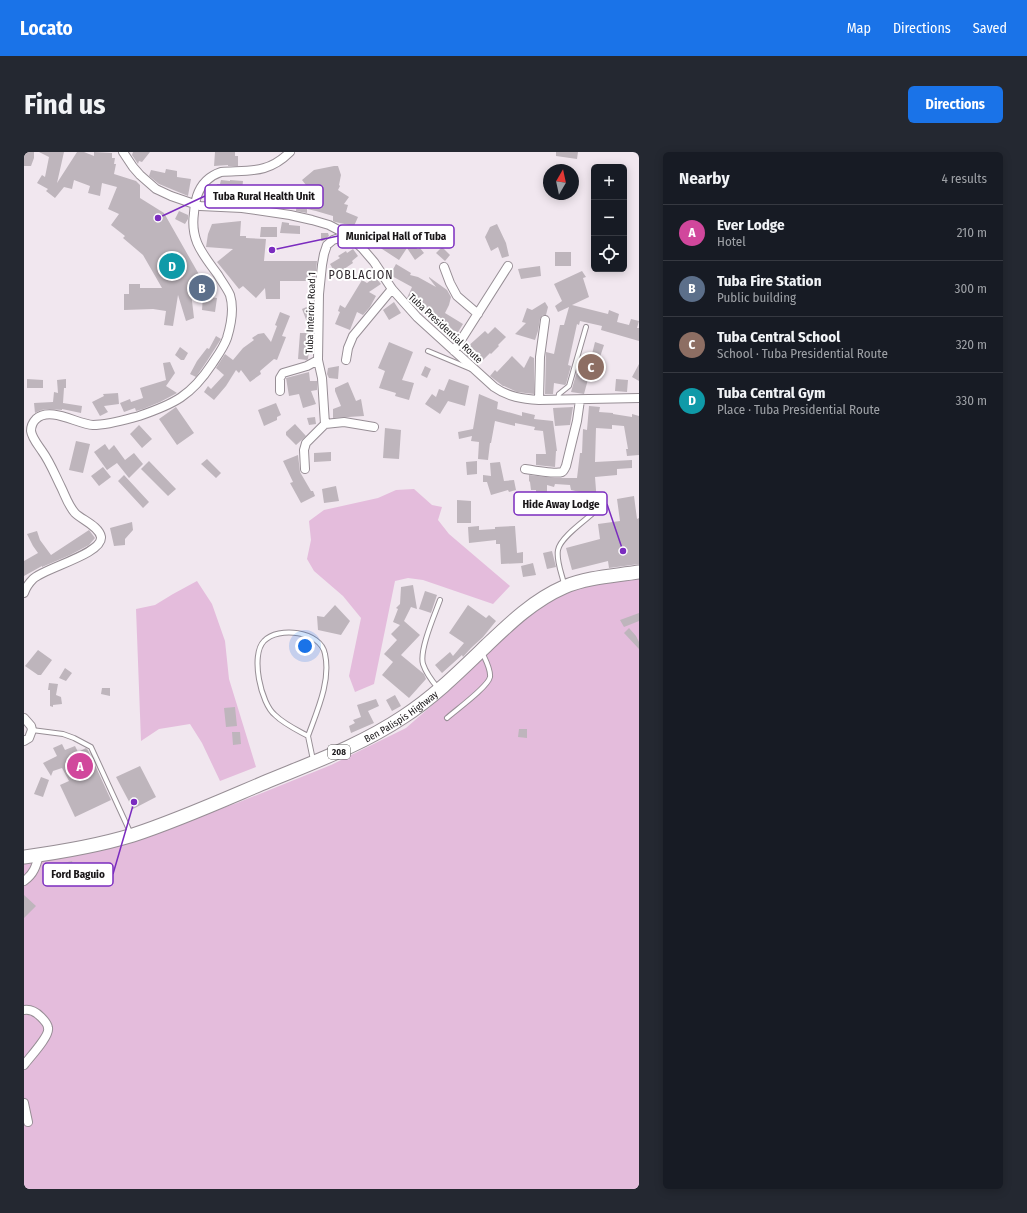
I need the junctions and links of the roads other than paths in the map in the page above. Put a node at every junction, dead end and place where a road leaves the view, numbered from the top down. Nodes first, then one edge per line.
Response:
1 (123, 152) edge
2 (290, 152) edge
3 (195, 204) junction
4 (348, 235) junction
5 (444, 266) dead end
6 (508, 266) dead end
7 (392, 289) junction
8 (478, 314) junction
9 (545, 320) dead end
10 (586, 327) dead end
11 (428, 351) dead end
12 (454, 351) junction
13 (318, 360) junction
14 (346, 360) dead end
15 (478, 372) junction
16 (280, 391) dead end
17 (639, 398) edge
18 (539, 400) junction
19 (580, 400) junction
20 (557, 401) junction
21 (325, 424) junction
22 (374, 427) dead end
23 (27, 431) edge
24 (305, 469) dead end
25 (525, 469) dead end
26 (592, 514) dead end
27 (639, 572) edge
28 (565, 586) junction
29 (24, 593) edge
30 (440, 600) dead end
31 (482, 650) junction
32 (439, 690) junction
33 (24, 718) edge
34 (447, 718) dead end
35 (32, 730) junction
36 (308, 736) junction
37 (24, 741) edge
38 (313, 763) junction
39 (132, 835) junction
40 (39, 855) junction
41 (24, 857) edge
42 (24, 881) edge
43 (24, 1010) edge
44 (24, 1065) edge
45 (24, 1103) edge
46 (28, 1122) dead end

1 - 3 street, Tuba Presidential Route
2 - 3 street
3 - 4 street, Tuba Presidential Route
3 - 23 street
4 - 7 street, Tuba Presidential Route
4 - 13 street, Tuba Interior Road 1
5 - 8 street
6 - 8 street
7 - 12 street, Tuba Presidential Route
7 - 14 street
8 - 12 street
9 - 18 street
10 - 20 lane
11 - 15 lane
12 - 15 street, Tuba Presidential Route
13 - 16 street
13 - 21 street, Tuba Interior Road 1
15 - 18 street, Tuba Presidential Route
17 - 19 street, Tuba Presidential Route
18 - 20 street, Tuba Presidential Route
19 - 20 street, Tuba Presidential Route
19 - 25 street
21 - 22 street
21 - 24 street
23 - 29 street
26 - 28 lane
27 - 28 main road, Ben Palispis Highway / 208
28 - 31 main road, Ben Palispis Highway / 208
30 - 32 lane
31 - 32 main road, Ben Palispis Highway / 208
31 - 34 lane
32 - 38 main road, Ben Palispis Highway / 208
33 - 35 street
35 - 37 street
35 - 39 lane
36 - 36 lane
36 - 38 lane
38 - 39 main road, Ben Palispis Highway / 208
39 - 40 main road, Ben Palispis Highway / 208
40 - 41 main road, Ben Palispis Highway / 208
40 - 42 street
43 - 44 street
45 - 46 street

